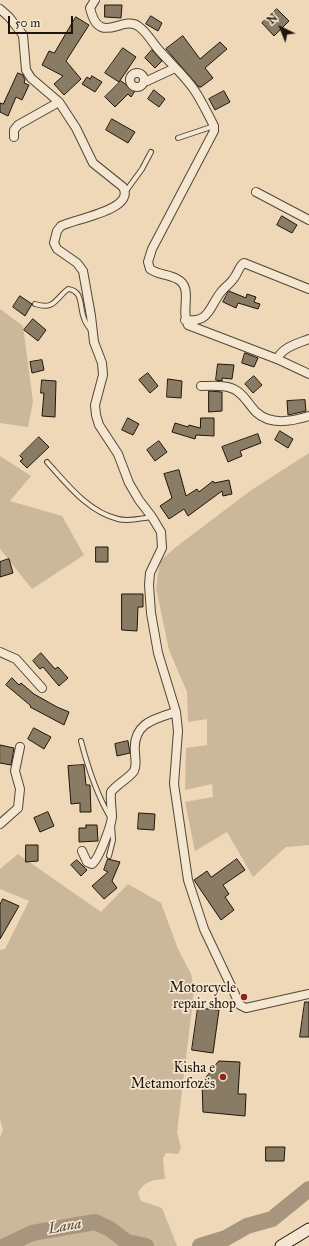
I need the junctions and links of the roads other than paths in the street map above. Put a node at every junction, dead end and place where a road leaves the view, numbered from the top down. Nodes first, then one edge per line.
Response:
1 (95, 0) edge
2 (0, 9) edge
3 (175, 68) junction
4 (144, 80) dead end
5 (59, 102) junction
6 (214, 126) junction
7 (14, 137) dead end
8 (178, 138) dead end
9 (151, 152) dead end
10 (126, 191) junction
11 (256, 192) dead end
12 (309, 220) edge
13 (309, 289) edge
14 (35, 304) dead end
15 (185, 320) junction
16 (93, 332) junction
17 (309, 339) edge
18 (277, 359) junction
19 (309, 374) edge
20 (201, 386) dead end
21 (309, 416) edge
22 (48, 462) dead end
23 (152, 517) junction
24 (0, 652) edge
25 (42, 688) dead end
26 (176, 712) junction
27 (81, 741) dead end
28 (20, 747) dead end
29 (112, 819) junction
30 (0, 824) edge
31 (82, 851) dead end
32 (109, 856) dead end
33 (309, 994) edge
34 (309, 1229) edge
35 (294, 1243) edge
36 (281, 1246) edge

1 - 3 street
2 - 5 street
3 - 4 street
3 - 6 street
5 - 7 street
5 - 10 street
6 - 8 lane
6 - 15 street
9 - 10 lane
10 - 16 street
11 - 12 street
13 - 15 street
14 - 16 lane
15 - 18 street
16 - 23 street
17 - 18 street
18 - 19 street
20 - 21 street
22 - 23 lane
23 - 26 street
24 - 25 street
26 - 29 street
26 - 33 street
27 - 29 lane
28 - 30 street
29 - 31 street
29 - 32 lane
34 - 35 main road
35 - 36 main road

